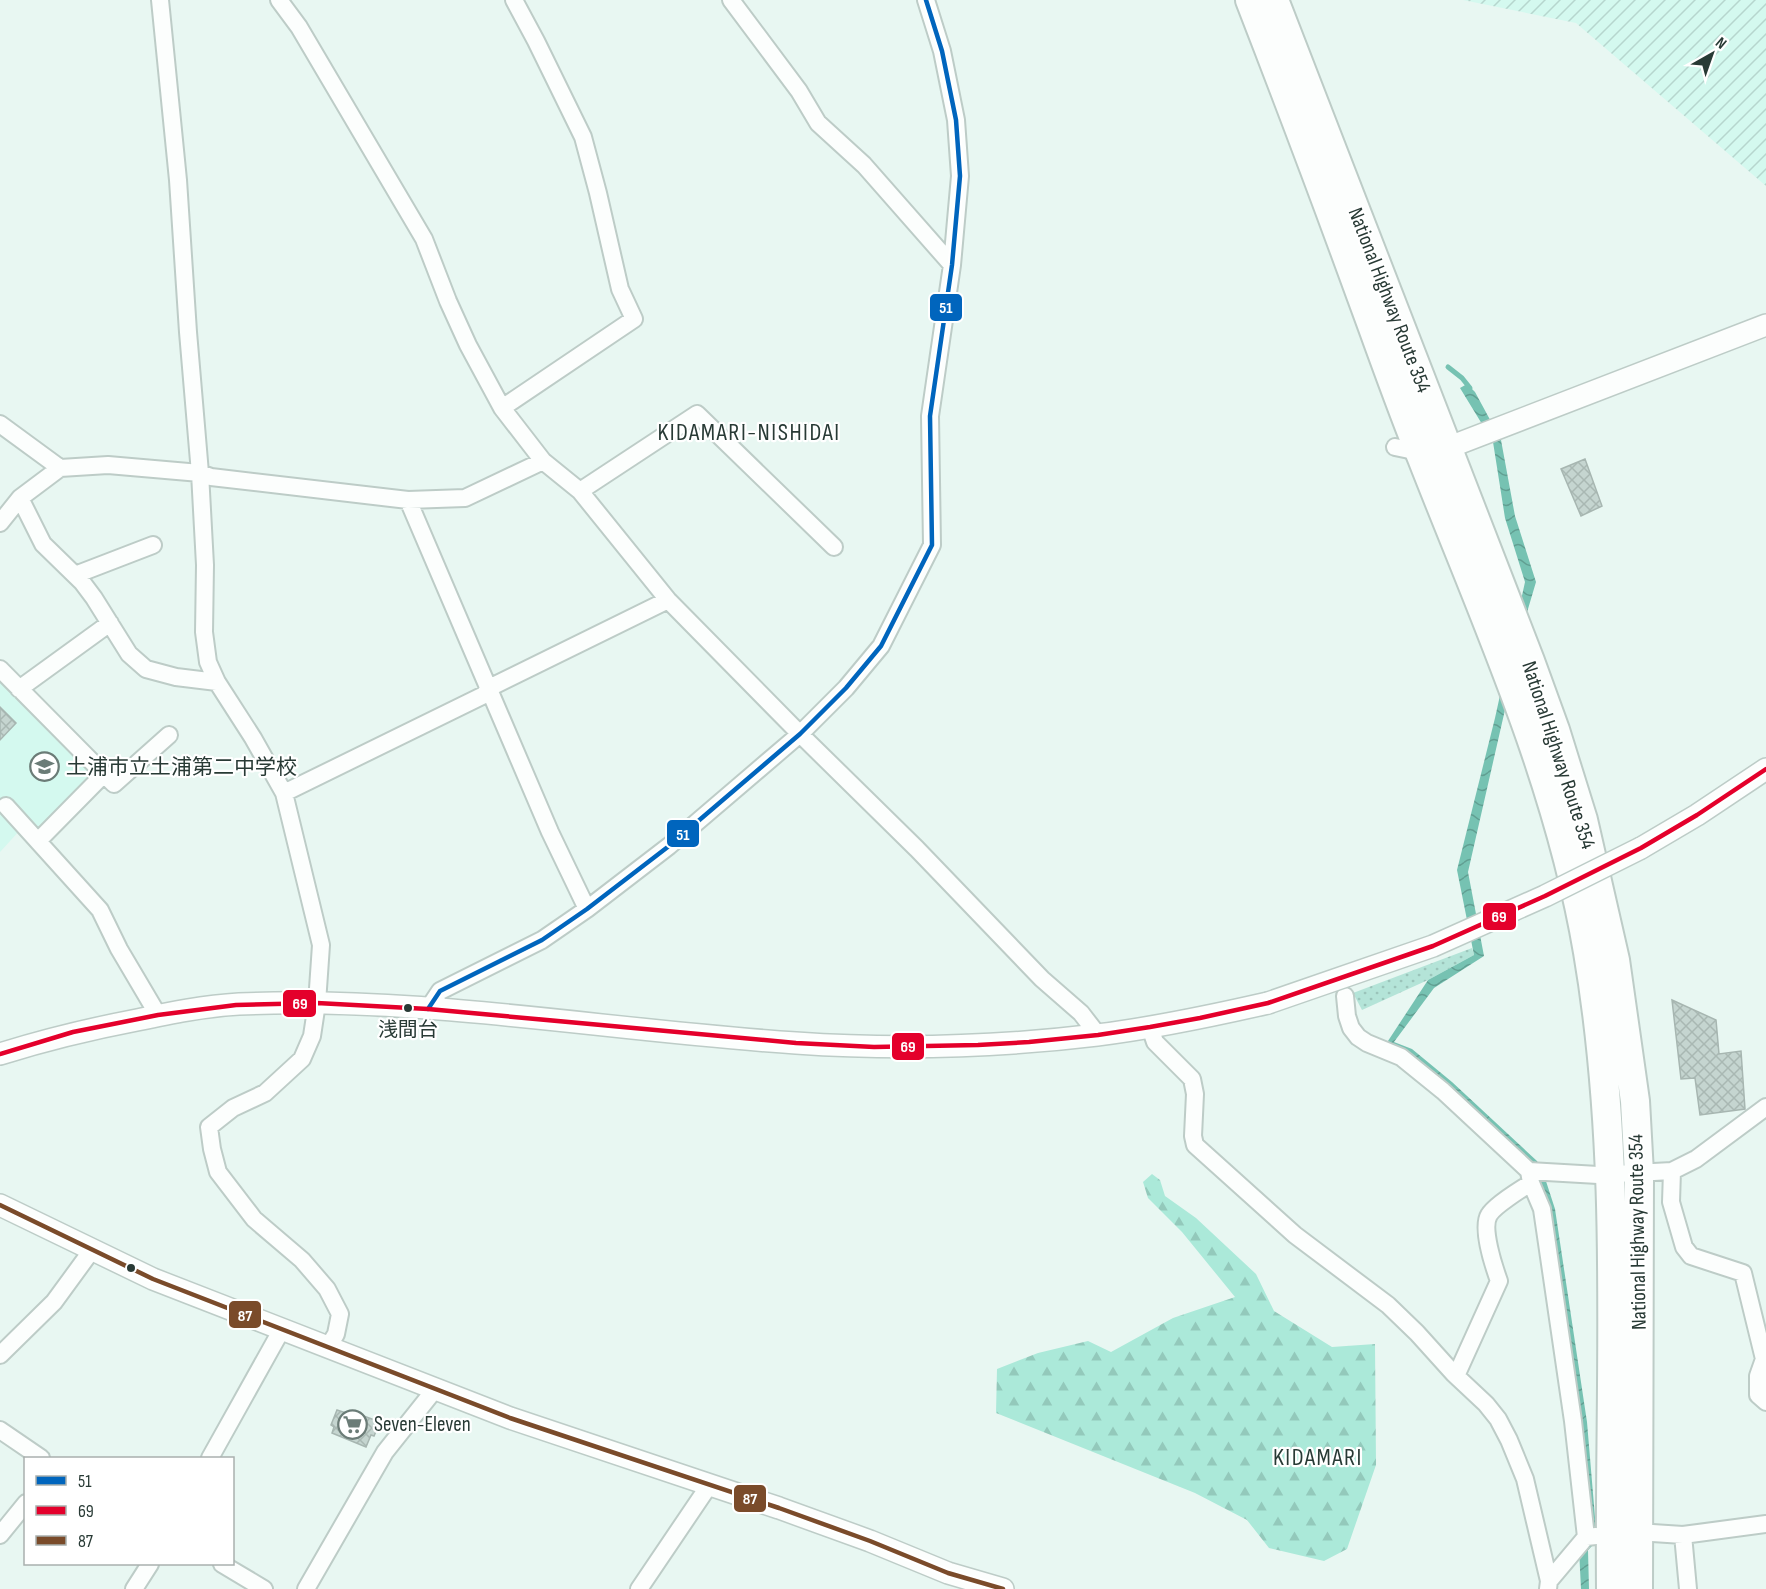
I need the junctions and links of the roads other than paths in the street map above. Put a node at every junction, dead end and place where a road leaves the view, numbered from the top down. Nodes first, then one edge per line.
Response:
1 (160, 0) edge
2 (279, 0) edge
3 (514, 0) edge
4 (731, 0) edge
5 (926, 0) edge
6 (1250, 0) edge
7 (1274, 0) edge
8 (952, 265) junction
9 (1766, 325) edge
10 (502, 408) junction
11 (0, 424) edge
12 (1447, 448) junction
13 (1407, 449) junction
14 (543, 461) junction
15 (60, 468) junction
16 (200, 473) junction
17 (580, 491) junction
18 (20, 498) junction
19 (408, 500) junction
20 (0, 523) edge
21 (153, 545) dead end
22 (834, 547) dead end
23 (75, 575) junction
24 (668, 600) junction
25 (110, 623) junction
26 (0, 669) edge
27 (217, 682) junction
28 (489, 688) junction
29 (19, 689) junction
30 (800, 734) junction
31 (170, 735) dead end
32 (1766, 769) edge
33 (104, 774) junction
34 (284, 794) junction
35 (6, 806) dead end
36 (38, 841) junction
37 (587, 909) junction
38 (1345, 996) dead end
39 (317, 1003) junction
40 (428, 1009) junction
41 (158, 1016) junction
42 (1150, 1027) junction
43 (1098, 1035) junction
44 (0, 1054) edge
45 (1766, 1107) edge
46 (1672, 1171) junction
47 (1639, 1173) junction
48 (1611, 1174) junction
49 (1530, 1177) junction
50 (0, 1205) edge
51 (92, 1250) junction
52 (282, 1329) junction
53 (328, 1347) junction
54 (0, 1355) edge
55 (1456, 1376) junction
56 (436, 1388) junction
57 (1766, 1402) edge
58 (0, 1430) edge
59 (40, 1457) edge
60 (211, 1457) edge
61 (710, 1484) junction
62 (24, 1505) edge
63 (1766, 1524) edge
64 (0, 1535) edge
65 (1611, 1535) junction
66 (1683, 1535) junction
67 (149, 1565) edge
68 (225, 1565) edge
69 (1549, 1585) edge
70 (134, 1589) edge
71 (264, 1589) edge
72 (306, 1589) edge
73 (639, 1589) edge
74 (1004, 1589) edge
75 (1611, 1589) edge
76 (1638, 1589) edge
77 (1688, 1589) edge

1 - 16 street
2 - 10 street
3 - 10 street
4 - 8 street
5 - 8 street
6 - 13 highway, National Highway Route 354
7 - 12 highway, National Highway Route 354
8 - 30 street
9 - 12 street
10 - 14 street
11 - 15 street
12 - 13 street
12 - 47 highway, National Highway Route 354
13 - 48 highway, National Highway Route 354
14 - 17 street
14 - 19 street
15 - 16 street
15 - 18 street
16 - 19 street
16 - 27 street
17 - 22 street
17 - 24 street
18 - 20 street
18 - 23 street
19 - 28 street
21 - 23 street
23 - 25 street
24 - 28 street
24 - 30 street
25 - 27 street
25 - 29 street
26 - 29 street
27 - 34 street
28 - 34 street
28 - 37 street
29 - 33 street
30 - 37 street
30 - 43 street
31 - 33 street
32 - 42 street, bridge
33 - 36 street
34 - 39 street
35 - 36 street
36 - 41 street
37 - 40 street
38 - 49 street
39 - 40 street
39 - 41 street
39 - 53 street
40 - 43 street
41 - 44 street
42 - 43 street
42 - 55 street
45 - 46 street
46 - 47 street
46 - 57 street
47 - 48 street
47 - 65 highway, National Highway Route 354
48 - 49 street
48 - 65 highway, National Highway Route 354
49 - 55 street
49 - 65 street
50 - 51 street
51 - 52 street
51 - 54 street
52 - 53 street
52 - 60 street
53 - 56 street
55 - 69 street
56 - 61 street
56 - 72 street
58 - 59 street
61 - 73 street
61 - 74 street
62 - 64 street
63 - 66 street
65 - 66 street
65 - 69 street
65 - 75 highway, National Highway Route 354
65 - 76 highway, National Highway Route 354
66 - 77 street
67 - 70 street
68 - 71 street

